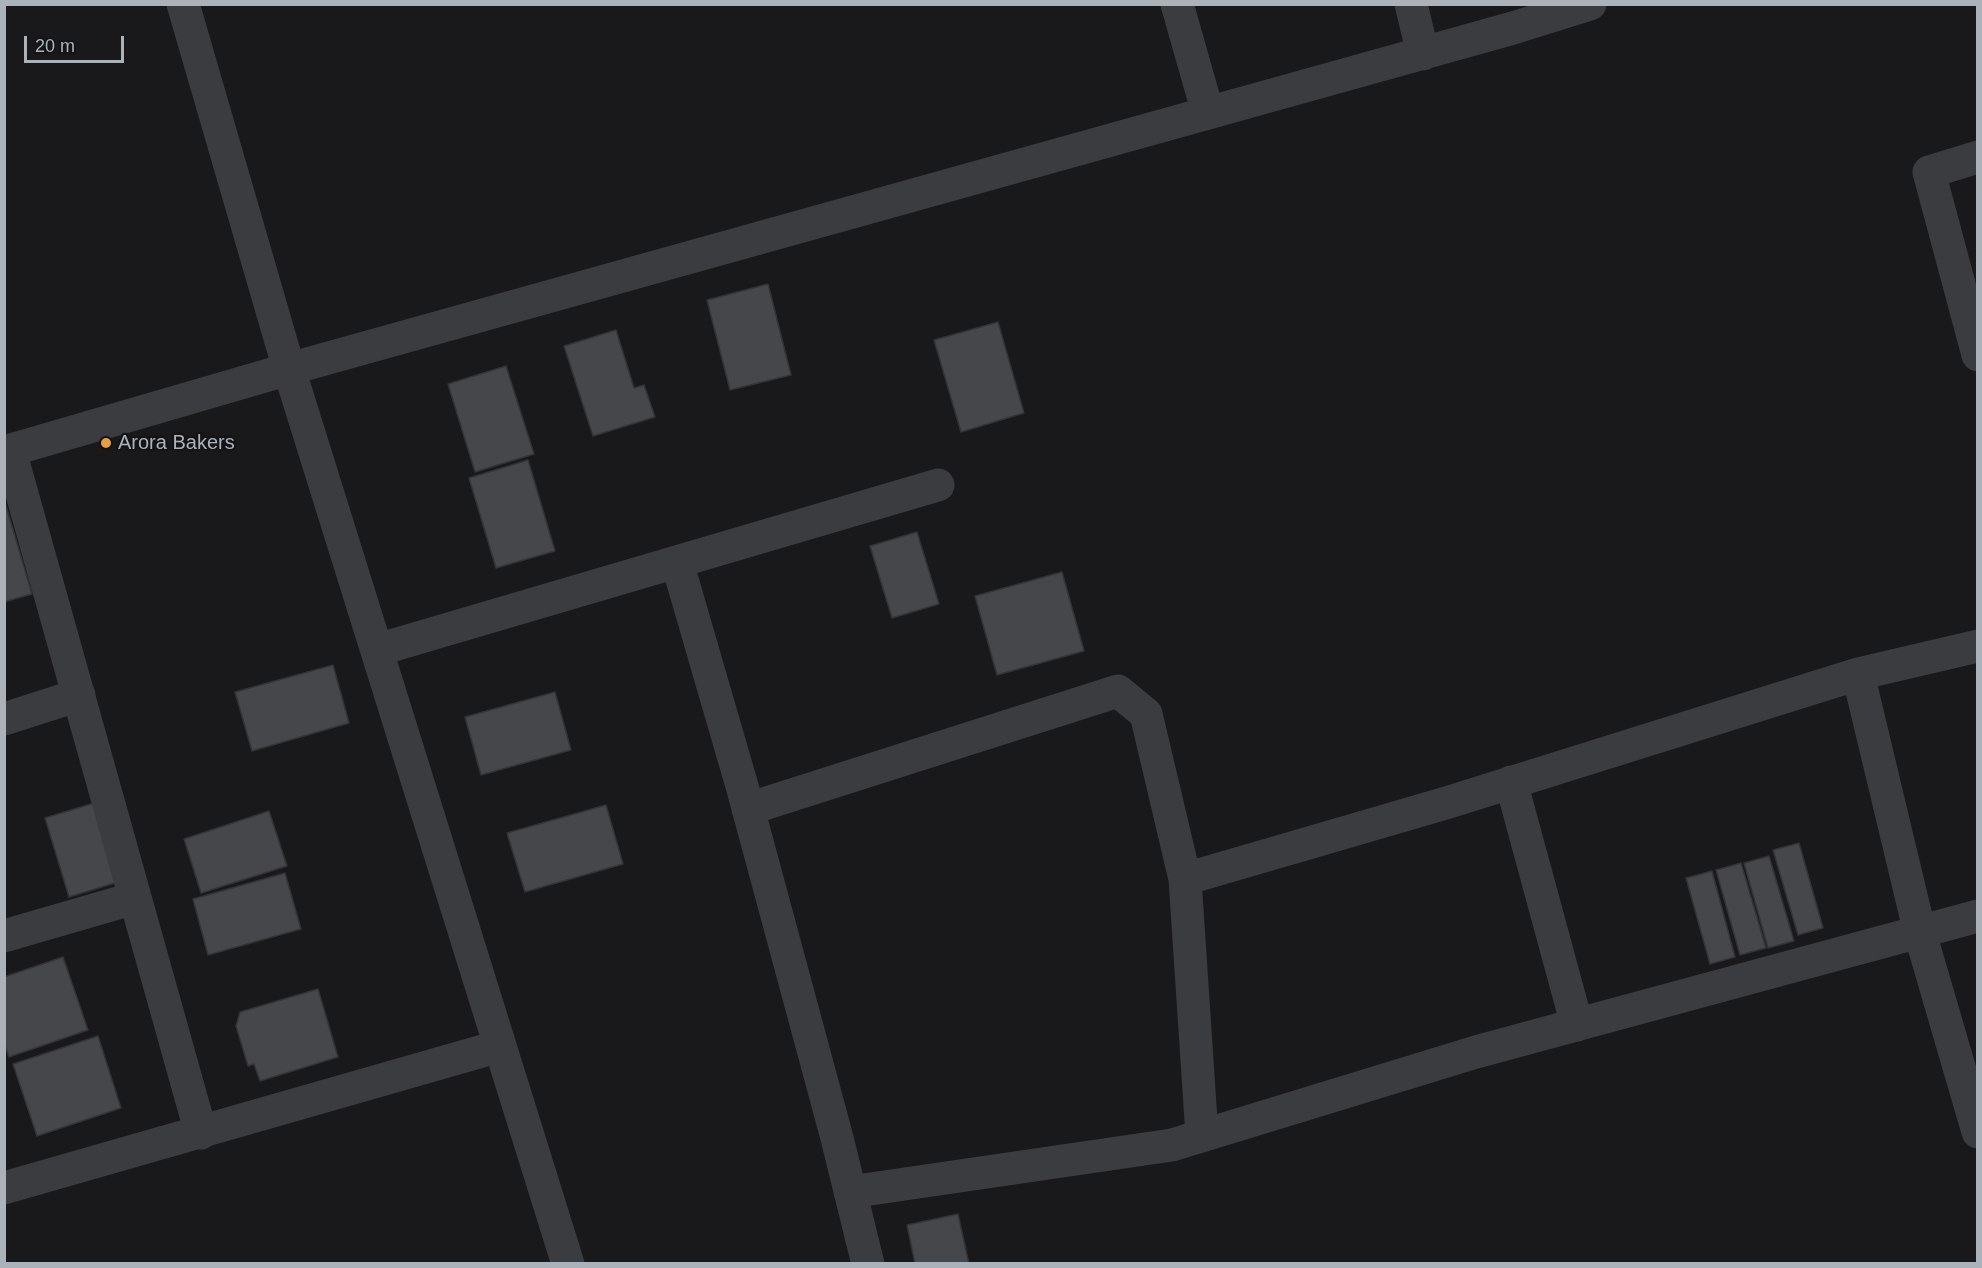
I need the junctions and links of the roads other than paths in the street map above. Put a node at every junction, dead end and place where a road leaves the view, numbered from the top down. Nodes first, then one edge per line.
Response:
1 (183, 4) edge
2 (1177, 4) edge
3 (1411, 4) edge
4 (1590, 4) edge
5 (1423, 54) junction
6 (1208, 113) junction
7 (1977, 157) edge
8 (1977, 355) edge
9 (289, 369) junction
10 (7, 452) edge
11 (938, 485) dead end
12 (677, 561) junction
13 (1977, 646) edge
14 (377, 650) junction
15 (1858, 674) junction
16 (79, 695) junction
17 (4, 718) edge
18 (1511, 783) junction
19 (748, 809) junction
20 (1185, 879) junction
21 (135, 898) junction
22 (1977, 916) edge
23 (1920, 933) junction
24 (4, 936) edge
25 (1577, 1025) junction
26 (500, 1046) junction
27 (1977, 1132) edge
28 (201, 1133) junction
29 (1202, 1136) junction
30 (4, 1188) edge
31 (850, 1192) junction
32 (568, 1263) edge
33 (868, 1263) edge

1 - 9 street
2 - 6 street
3 - 5 street
4 - 5 street
5 - 6 street
6 - 9 street
7 - 8 street
9 - 10 street
9 - 14 street
10 - 16 street
11 - 12 street
12 - 14 street
12 - 19 street
13 - 15 street
14 - 26 street
15 - 18 street
15 - 23 street
16 - 17 street
16 - 21 street
18 - 20 street
18 - 25 street
19 - 20 street
19 - 31 street
20 - 29 street
21 - 24 street
21 - 28 street
22 - 23 street
23 - 25 street
23 - 27 street
25 - 29 street
26 - 28 street
26 - 32 street
28 - 30 street
29 - 31 street
31 - 33 street

